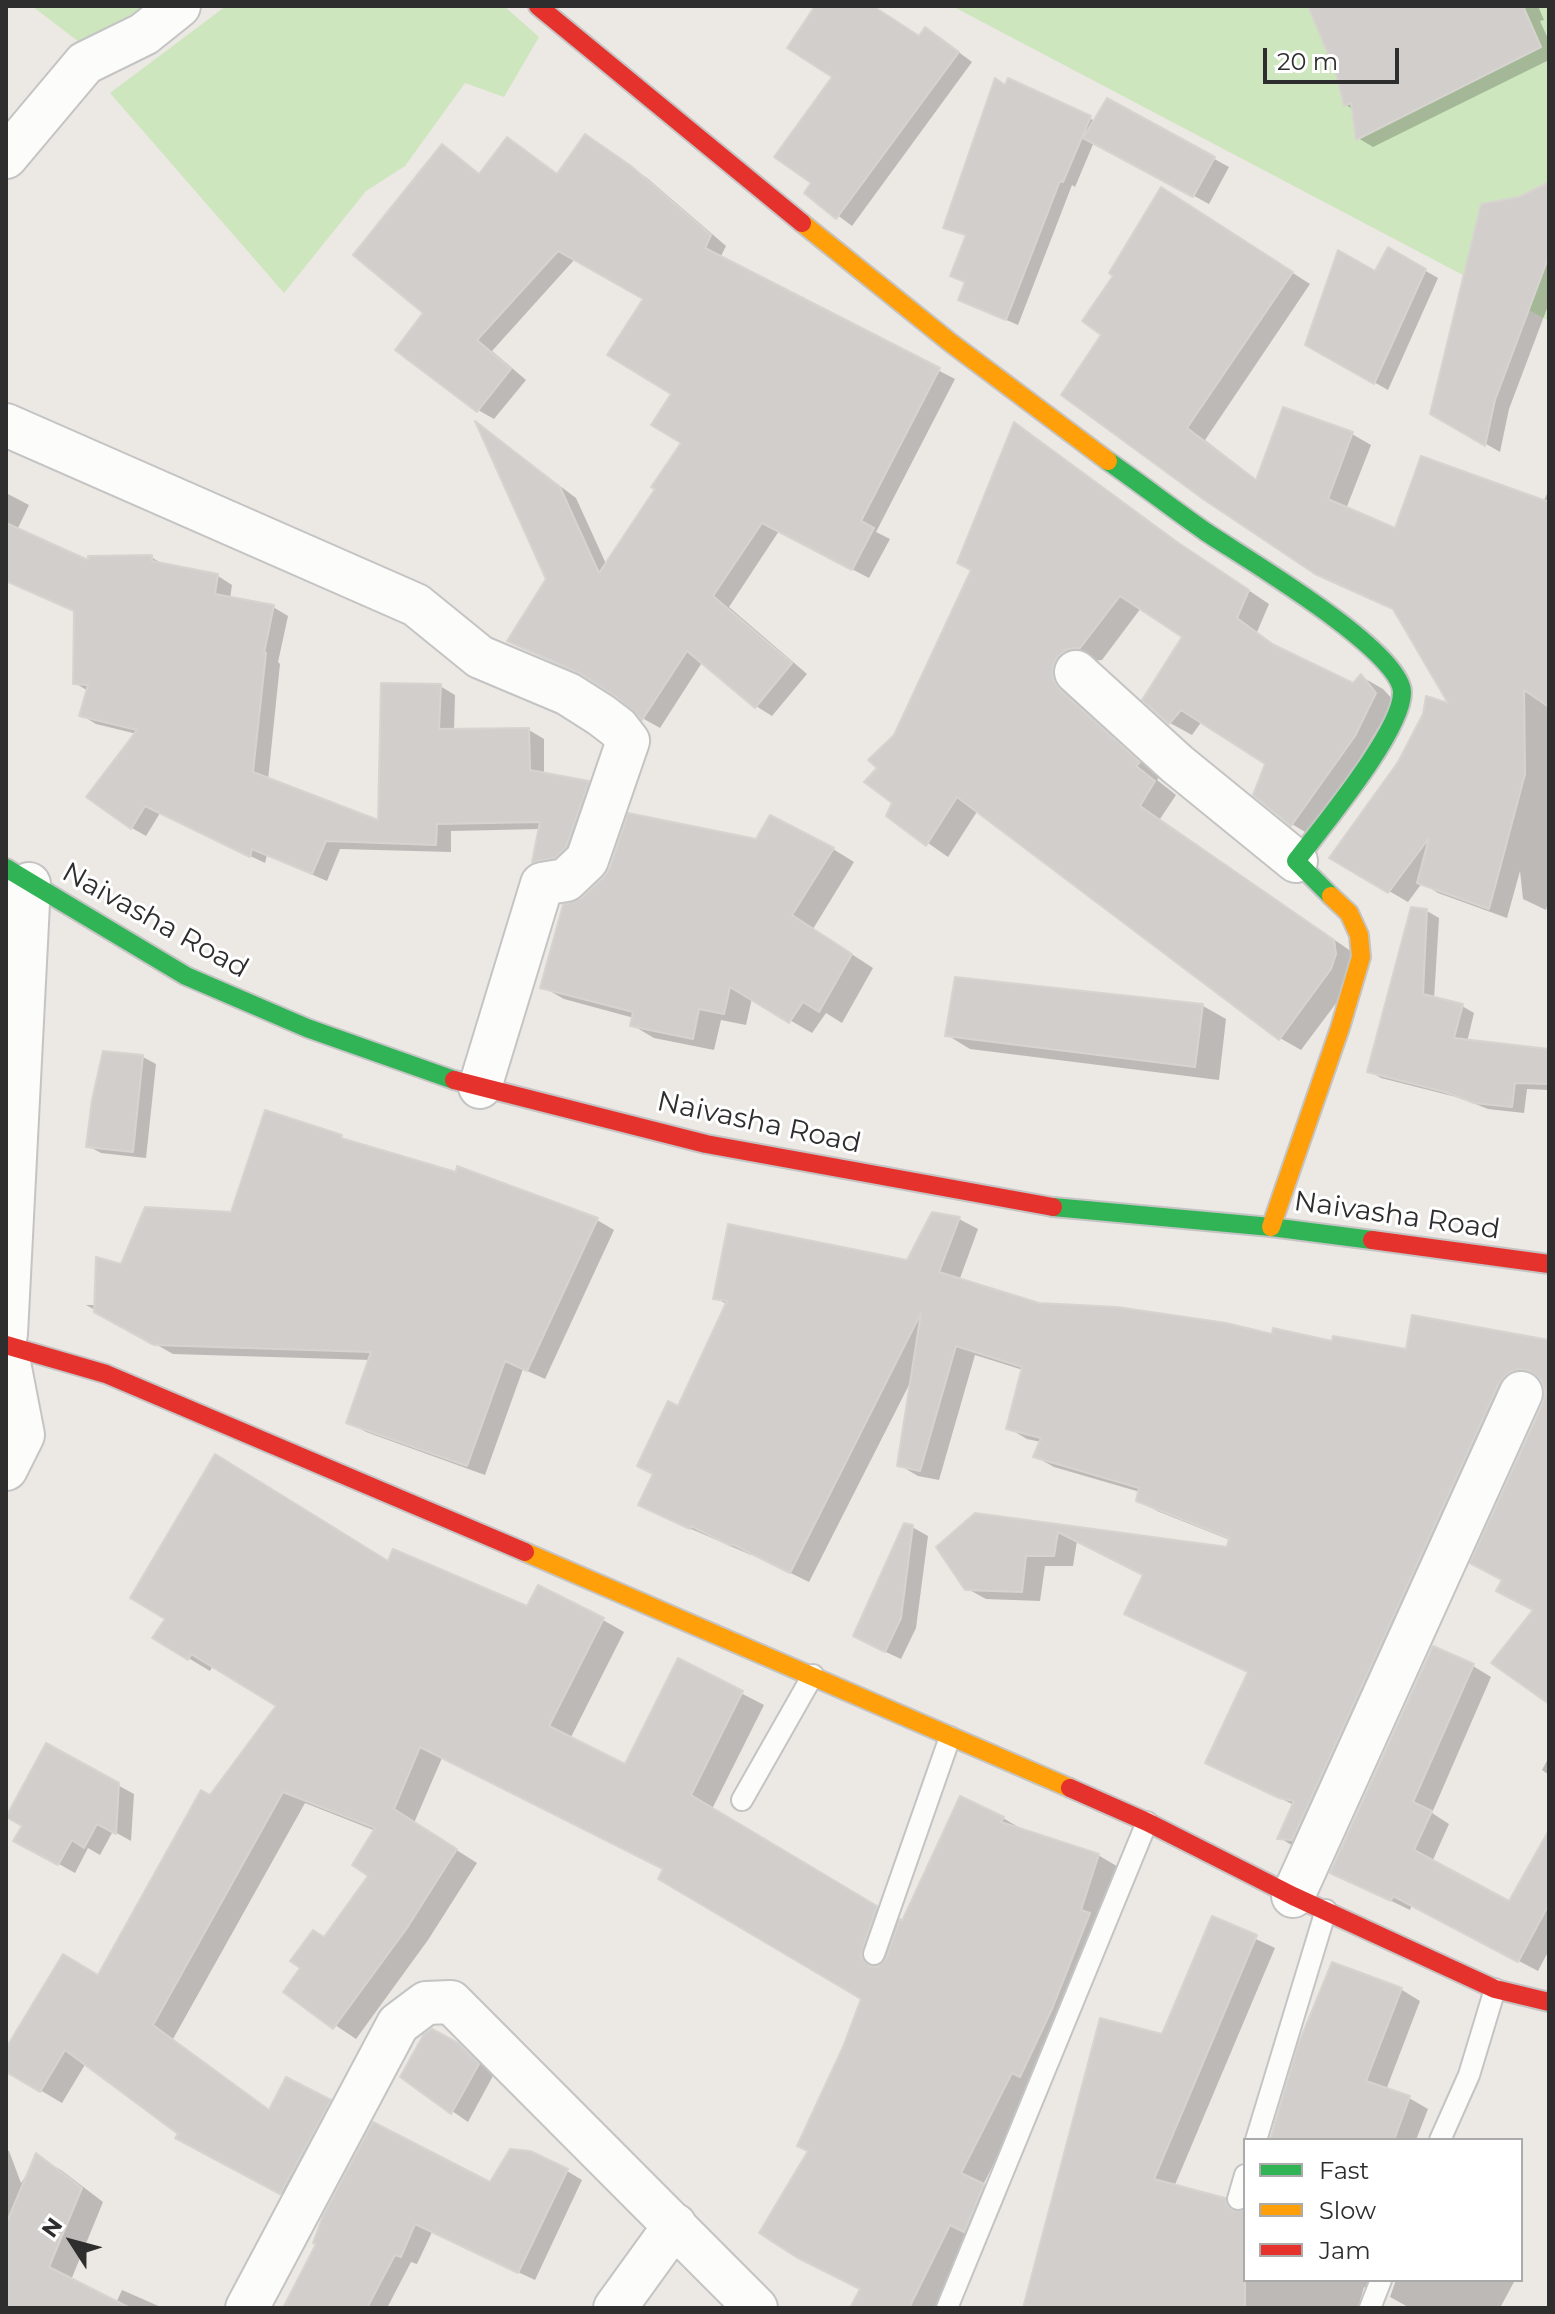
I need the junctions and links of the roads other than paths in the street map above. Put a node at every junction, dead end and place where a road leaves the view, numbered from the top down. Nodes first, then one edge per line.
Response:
1 (179, 6) edge
2 (538, 6) edge
3 (6, 157) edge
4 (6, 425) edge
5 (1076, 672) dead end
6 (1296, 861) junction
7 (18, 876) edge
8 (480, 1087) junction
9 (1271, 1227) junction
10 (1549, 1264) edge
11 (6, 1334) edge
12 (6, 1346) edge
13 (1521, 1393) dead end
14 (6, 1469) edge
15 (813, 1675) junction
16 (950, 1737) junction
17 (742, 1800) dead end
18 (1147, 1822) junction
19 (1310, 1903) junction
20 (874, 1954) dead end
21 (1495, 1989) junction
22 (1549, 2002) edge
23 (1256, 2138) edge
24 (1441, 2138) edge
25 (1243, 2182) edge
26 (1238, 2199) dead end
27 (675, 2225) junction
28 (1380, 2282) edge
29 (247, 2308) edge
30 (615, 2308) edge
31 (756, 2308) edge
32 (947, 2308) edge
33 (1370, 2308) edge

1 - 3 street
2 - 6 street
4 - 8 street
5 - 6 street
6 - 9 street
7 - 8 street, Naivasha Road
7 - 11 street
8 - 9 street, Naivasha Road
9 - 10 street, Naivasha Road
12 - 14 street
12 - 15 street
13 - 19 street
15 - 16 street
15 - 17 lane
16 - 18 street
16 - 20 lane
18 - 19 street
18 - 32 lane
19 - 21 street
19 - 23 lane
21 - 22 street
21 - 24 lane
25 - 26 lane
27 - 29 street
27 - 30 street
27 - 31 street
28 - 33 lane

